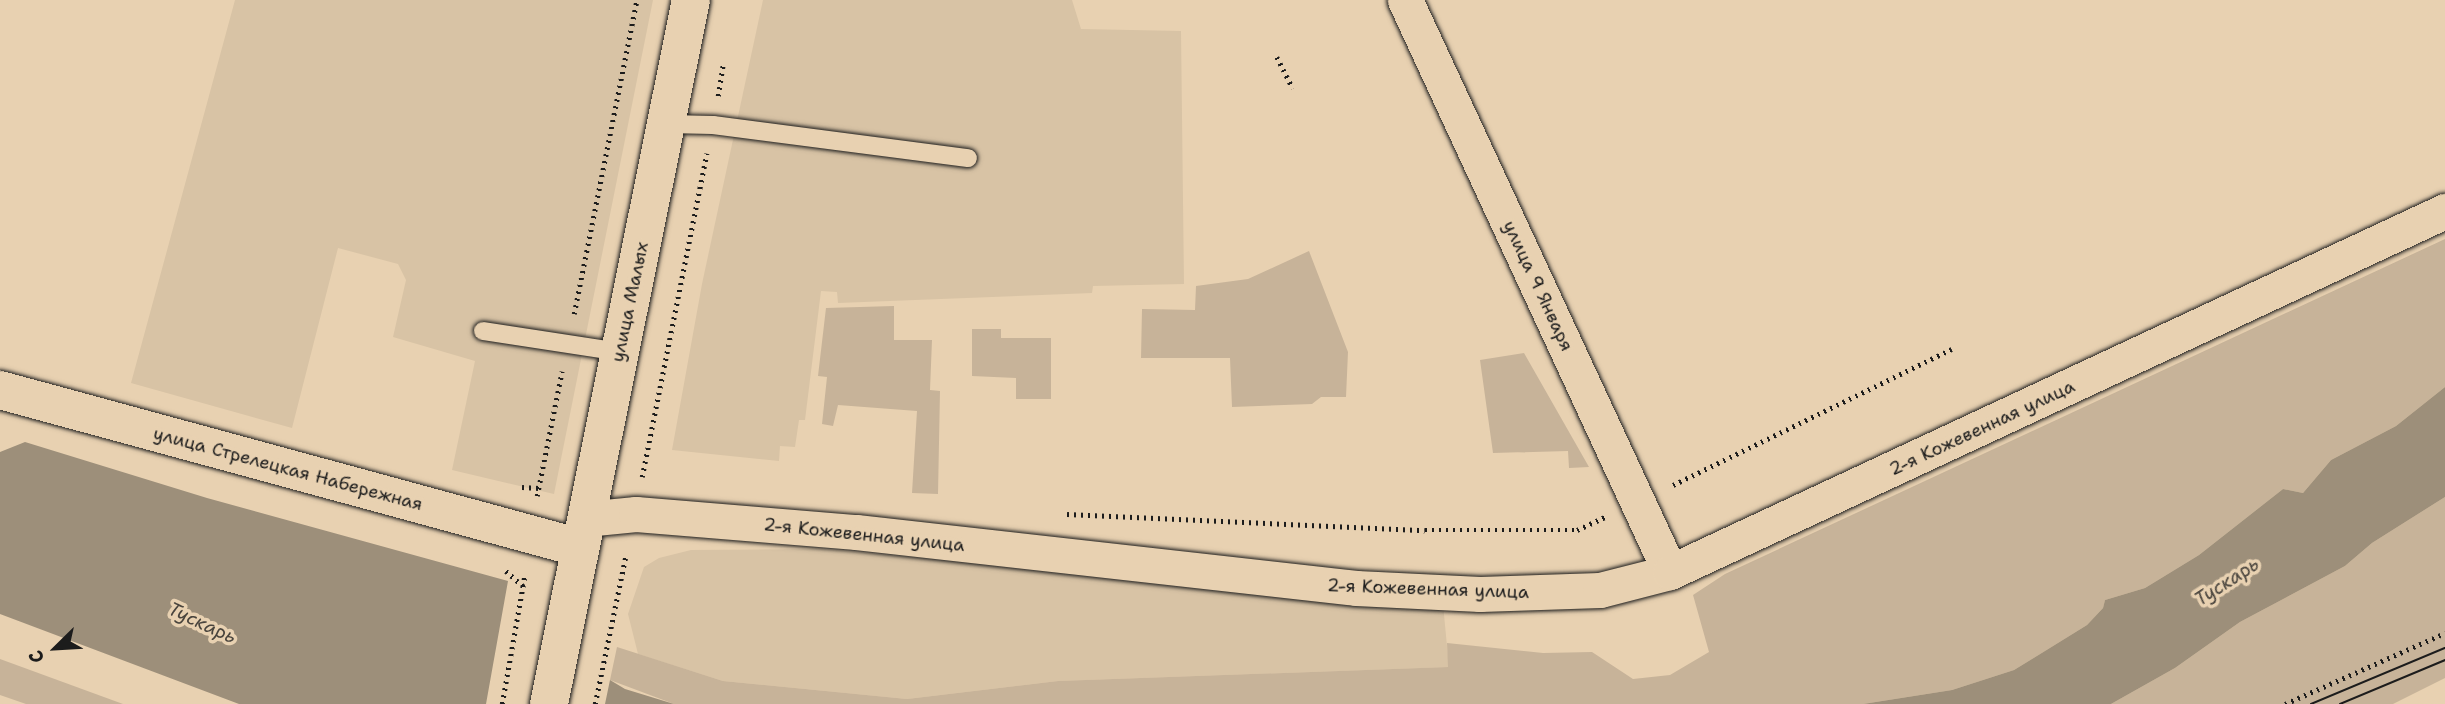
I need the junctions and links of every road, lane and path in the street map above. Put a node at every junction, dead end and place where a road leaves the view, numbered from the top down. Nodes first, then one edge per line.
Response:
1 (637, 0) edge
2 (691, 0) edge
3 (1405, 0) edge
4 (1277, 57) dead end
5 (723, 61) dead end
6 (1293, 88) dead end
7 (667, 124) junction
8 (713, 125) junction
9 (968, 158) dead end
10 (2445, 211) edge
11 (483, 331) dead end
12 (568, 343) junction
13 (1952, 349) dead end
14 (620, 352) junction
15 (0, 390) edge
16 (1638, 503) junction
17 (1053, 513) dead end
18 (636, 514) junction
19 (581, 533) junction
20 (529, 536) junction
21 (1670, 572) junction
22 (523, 599) dead end
23 (2445, 633) edge
24 (502, 704) edge
25 (549, 704) edge
26 (595, 704) edge
27 (2285, 704) edge

1 - 12 path
2 - 7 main road, улица Малых
3 - 16 street, улица 9 Января
4 - 6 path
5 - 8 path
7 - 8 lane
7 - 14 main road, улица Малых
8 - 9 lane
8 - 18 path
10 - 21 street, 2-я Кожевенная улица
11 - 12 lane
12 - 14 lane
12 - 20 path
13 - 16 path
14 - 19 main road, улица Малых
15 - 20 main road, улица Стрелецкая Набережная
16 - 17 path
16 - 21 street, улица 9 Января
18 - 19 street, 2-я Кожевенная улица
18 - 21 street, 2-я Кожевенная улица
18 - 26 path
19 - 20 main road, улица Стрелецкая Набережная
19 - 25 main road, улица Малых
22 - 24 path
23 - 27 path

